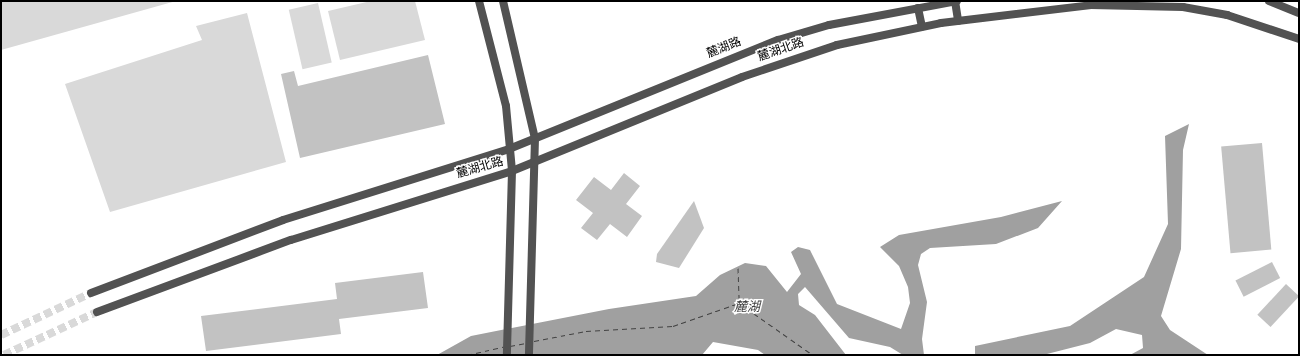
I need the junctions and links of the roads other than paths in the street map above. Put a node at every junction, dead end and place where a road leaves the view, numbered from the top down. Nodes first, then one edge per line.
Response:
1 (479, 1) edge
2 (503, 1) edge
3 (956, 1) edge
4 (1268, 1) edge
5 (918, 8) junction
6 (1299, 13) edge
7 (958, 21) junction
8 (922, 27) junction
9 (1299, 39) edge
10 (535, 138) junction
11 (509, 149) junction
12 (536, 162) junction
13 (512, 171) junction
14 (91, 293) tunnel mouth
15 (97, 312) tunnel mouth
16 (507, 355) edge
17 (530, 355) edge

1 - 11 street
2 - 10 street
3 - 5 street, 麓湖路
3 - 7 street
4 - 6 street
5 - 8 street
5 - 10 street, 麓湖路
7 - 8 street, 麓湖北路
7 - 9 street, 麓湖北路
8 - 12 street, 麓湖北路
10 - 11 street, 麓湖路
10 - 12 street
11 - 13 street
11 - 14 street, 麓湖路
12 - 13 street, 麓湖北路
12 - 17 street
13 - 15 street, 麓湖北路
13 - 16 street

